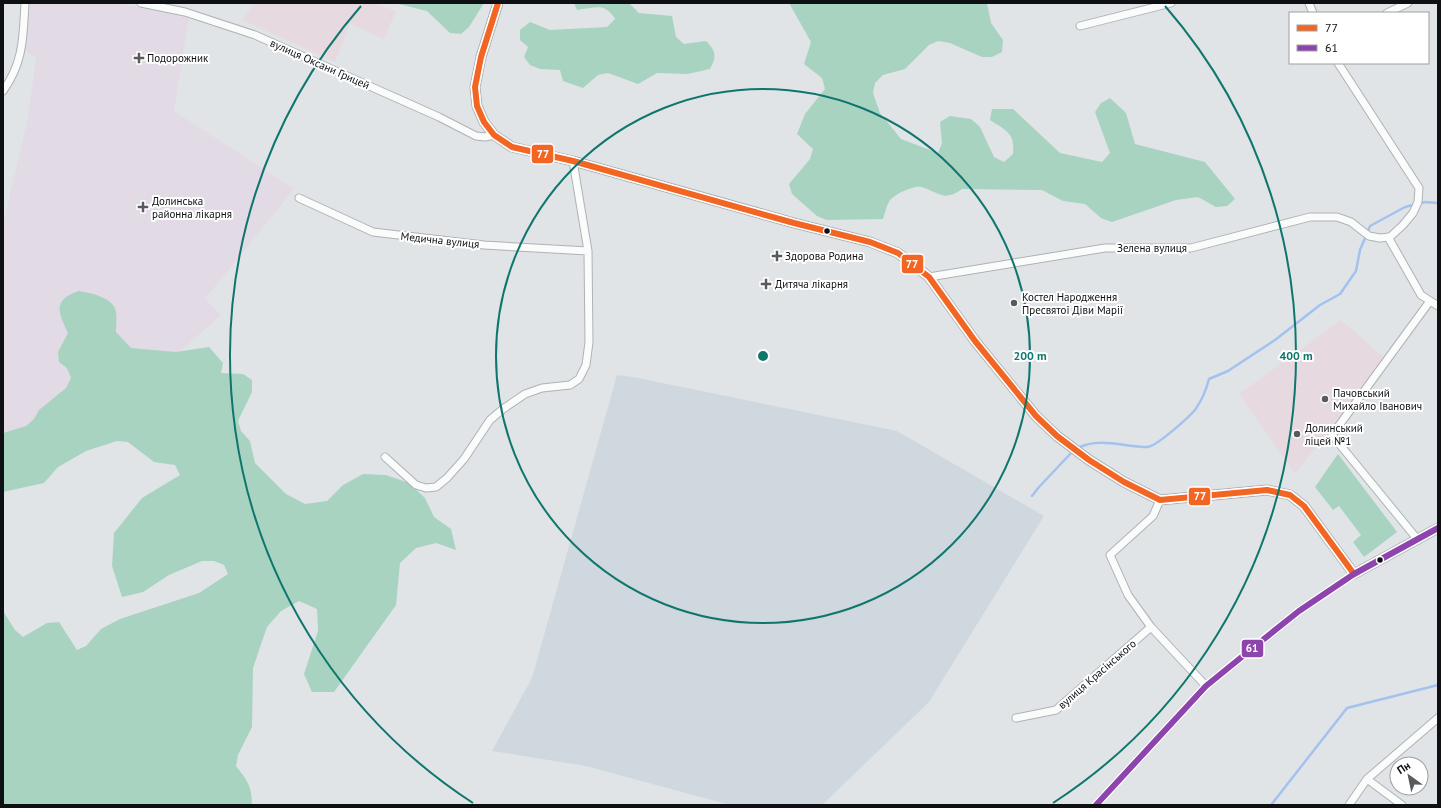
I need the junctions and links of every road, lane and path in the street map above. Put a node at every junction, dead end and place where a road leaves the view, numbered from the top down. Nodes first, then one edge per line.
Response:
1 (25, 3) edge
2 (141, 3) edge
3 (498, 3) edge
4 (1171, 3) edge
5 (1408, 3) edge
6 (1389, 12) edge
7 (1080, 26) dead end
8 (1339, 64) edge
9 (3, 91) edge
10 (494, 135) junction
11 (573, 161) junction
12 (299, 198) dead end
13 (1389, 237) junction
14 (588, 251) junction
15 (929, 277) junction
16 (1430, 301) junction
17 (1438, 306) edge
18 (385, 457) dead end
19 (1160, 500) junction
20 (1438, 528) edge
21 (1418, 540) junction
22 (1354, 574) junction
23 (1151, 627) junction
24 (1206, 686) junction
25 (1016, 718) dead end
26 (1438, 718) edge
27 (1367, 779) junction
28 (1096, 805) edge
29 (1349, 805) edge
30 (1402, 805) edge

1 - 9 street
2 - 10 street, вулиця Оксани Грицей
3 - 10 street
4 - 7 street
5 - 6 street
8 - 13 street
10 - 11 street
11 - 14 street
11 - 15 street
12 - 14 street, Медична вулиця
13 - 15 street, Зелена вулиця
13 - 16 street
14 - 18 street
15 - 19 street
16 - 17 street
16 - 21 street
19 - 22 street
19 - 23 street
20 - 21 street
21 - 22 street
22 - 24 street
23 - 24 street
23 - 25 street, вулиця Красінського
24 - 28 street
26 - 27 street
27 - 29 street
27 - 30 street

